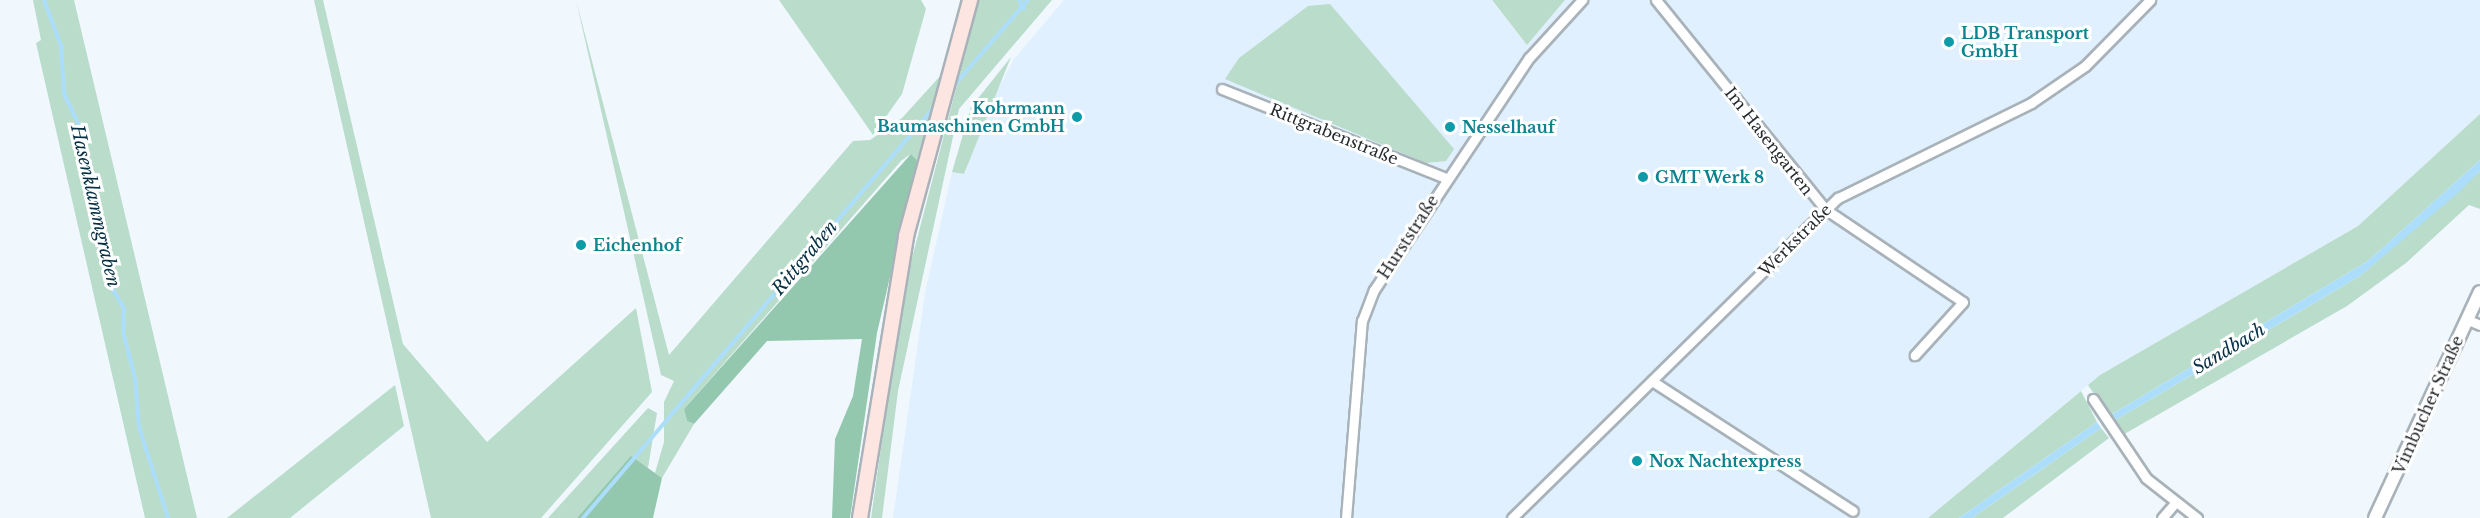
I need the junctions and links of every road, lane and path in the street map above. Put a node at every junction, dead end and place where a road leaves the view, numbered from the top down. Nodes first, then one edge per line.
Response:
1 (970, 0) edge
2 (1582, 0) edge
3 (1656, 0) edge
4 (2150, 0) edge
5 (1222, 89) dead end
6 (1446, 178) junction
7 (1825, 209) junction
8 (2480, 292) edge
9 (2466, 319) junction
10 (2480, 325) edge
11 (1915, 355) dead end
12 (1652, 381) junction
13 (2092, 399) dead end
14 (2174, 504) junction
15 (1853, 511) dead end
16 (860, 518) edge
17 (1347, 518) edge
18 (1512, 518) edge
19 (2162, 518) edge
20 (2197, 518) edge
21 (2375, 518) edge

1 - 16 main road
2 - 6 street, Hurststraße
3 - 7 street, Im Hasengarten
4 - 7 street, Werkstraße
5 - 6 street, Rittgrabenstraße
6 - 17 street, Hurststraße
7 - 11 street, Im Hasengarten
7 - 12 street, Werkstraße
8 - 9 street, Vimbucher Straße
9 - 10 street
9 - 21 street, Vimbucher Straße
12 - 15 street
12 - 18 street, Werkstraße
13 - 14 street
14 - 19 street
14 - 20 street

